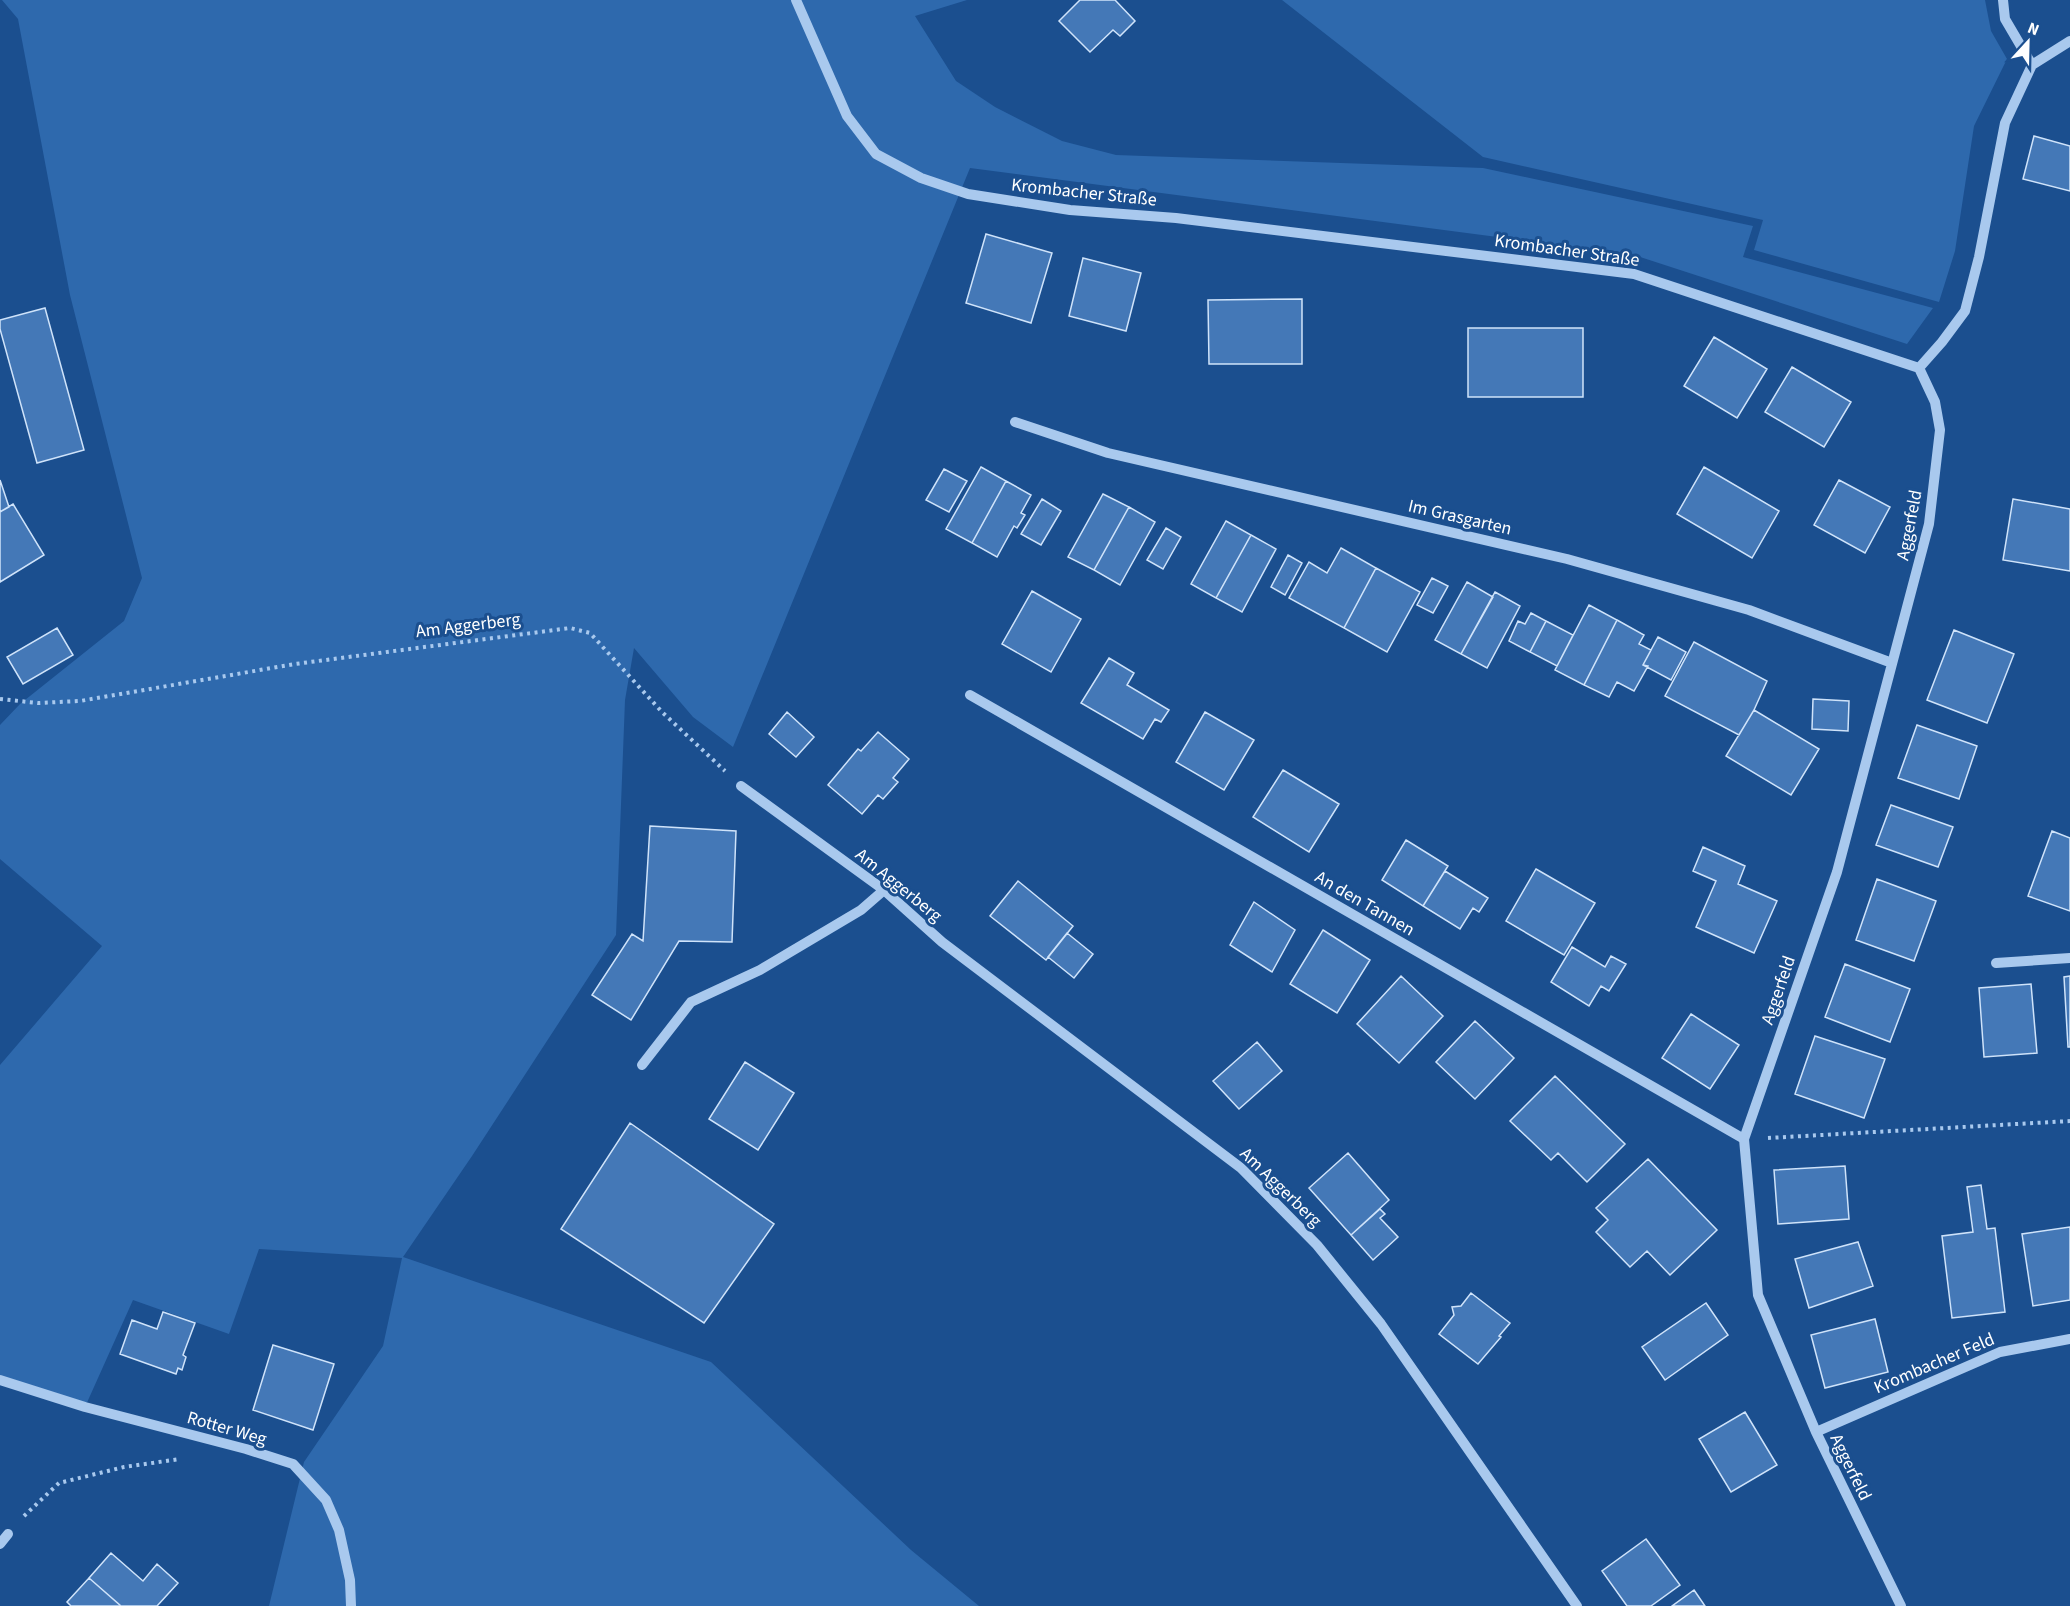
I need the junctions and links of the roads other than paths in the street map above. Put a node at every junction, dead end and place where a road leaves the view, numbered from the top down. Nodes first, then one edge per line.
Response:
1 (796, 0) edge
2 (2003, 0) edge
3 (2070, 40) edge
4 (2032, 65) junction
5 (1919, 368) junction
6 (1015, 422) dead end
7 (1892, 663) junction
8 (970, 695) dead end
9 (741, 786) road end
10 (884, 890) junction
11 (2070, 958) edge
12 (1996, 963) dead end
13 (642, 1065) dead end
14 (1744, 1139) junction
15 (2070, 1339) edge
16 (0, 1380) edge
17 (1816, 1432) junction
18 (8, 1534) road end
19 (0, 1544) edge
20 (351, 1606) edge
21 (1577, 1606) edge
22 (1901, 1606) edge

1 - 5 street, Krombacher Straße
2 - 4 street
3 - 4 street
4 - 5 street
5 - 7 street, Aggerfeld
6 - 7 street, Im Grasgarten
7 - 14 street, Aggerfeld
8 - 14 street, An den Tannen
9 - 10 street, Am Aggerberg
10 - 13 street
10 - 21 street, Am Aggerberg
11 - 12 street
14 - 17 street, Aggerfeld
15 - 17 street, Krombacher Feld
16 - 20 street, Rotter Weg
17 - 22 street, Aggerfeld
18 - 19 street

